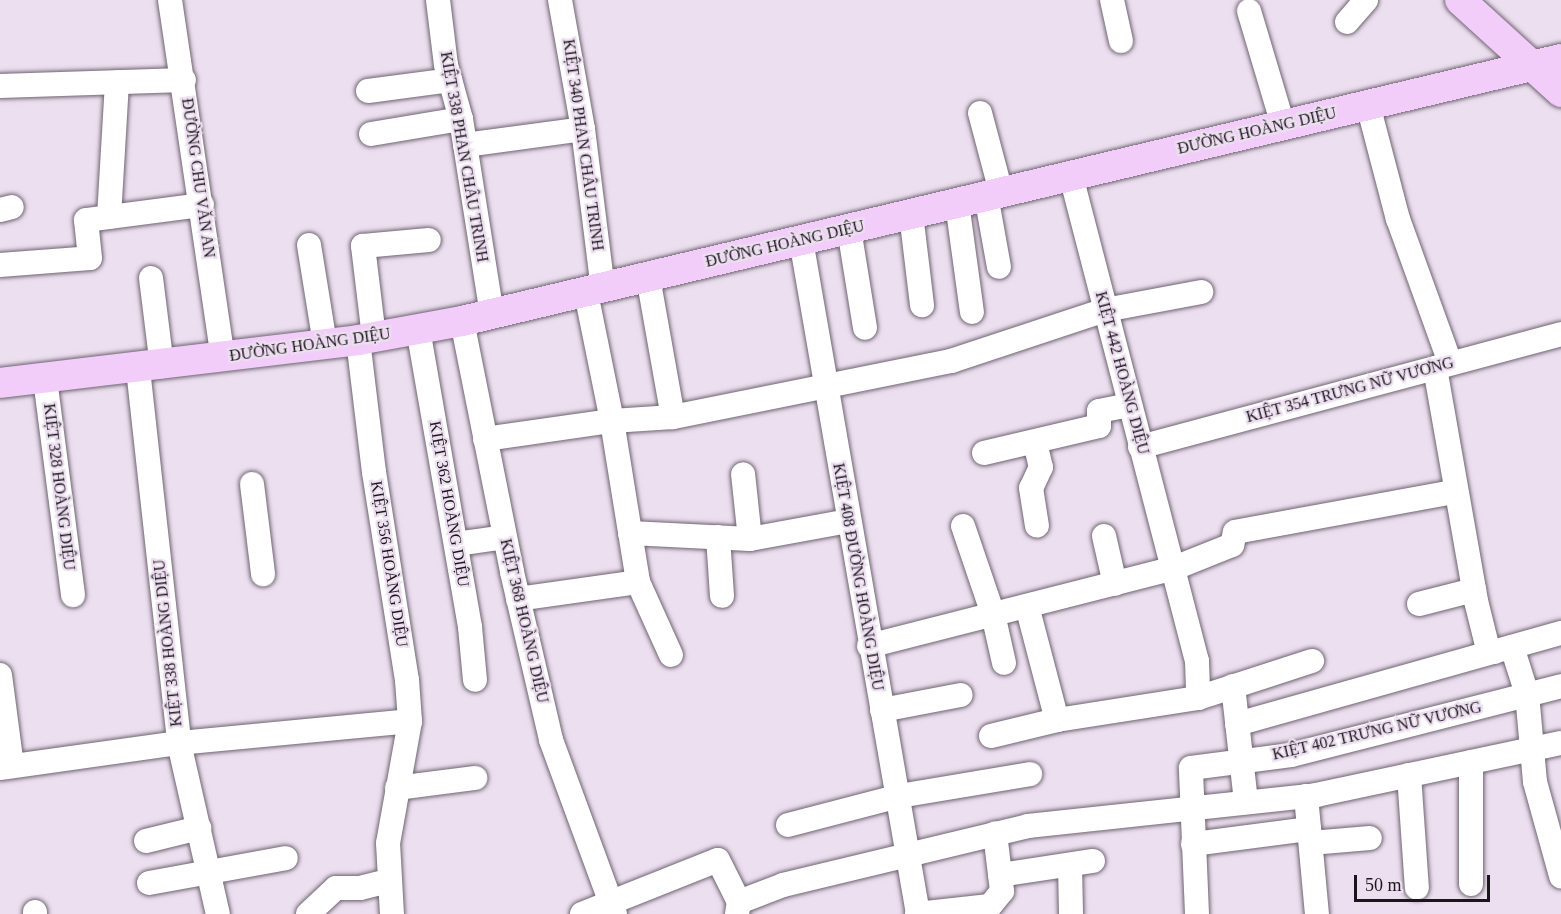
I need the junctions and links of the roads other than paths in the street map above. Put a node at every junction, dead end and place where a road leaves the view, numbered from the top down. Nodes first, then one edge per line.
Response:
1 (170, 0) edge
2 (438, 0) edge
3 (560, 0) edge
4 (1113, 0) edge
5 (1366, 0) edge
6 (1460, 0) edge
7 (1249, 11) dead end
8 (1347, 22) dead end
9 (1121, 41) dead end
10 (1548, 64) edge
11 (184, 80) junction
12 (450, 80) junction
13 (117, 82) junction
14 (0, 86) edge
15 (368, 90) dead end
16 (1561, 93) edge
17 (1368, 105) junction
18 (980, 113) dead end
19 (461, 119) junction
20 (1283, 125) junction
21 (583, 129) junction
22 (371, 134) dead end
23 (465, 145) junction
24 (1071, 176) junction
25 (994, 194) junction
26 (957, 203) junction
27 (202, 205) junction
28 (911, 214) junction
29 (109, 217) junction
30 (849, 229) junction
31 (429, 240) dead end
32 (801, 240) junction
33 (309, 245) dead end
34 (0, 265) edge
35 (999, 267) dead end
36 (648, 277) junction
37 (151, 278) dead end
38 (595, 291) junction
39 (1201, 292) dead end
40 (922, 304) dead end
41 (1105, 310) junction
42 (972, 312) dead end
43 (492, 315) junction
44 (462, 321) junction
45 (865, 328) dead end
46 (418, 329) junction
47 (1561, 334) edge
48 (366, 338) junction
49 (325, 344) junction
50 (223, 357) junction
51 (1443, 365) junction
52 (150, 367) junction
53 (45, 379) junction
54 (0, 383) edge
55 (825, 384) junction
56 (1129, 405) junction
57 (673, 417) junction
58 (612, 421) junction
59 (485, 439) junction
60 (1035, 442) junction
61 (1140, 447) junction
62 (984, 453) dead end
63 (743, 474) dead end
64 (252, 484) dead end
65 (1454, 492) junction
66 (848, 521) junction
67 (963, 526) dead end
68 (1037, 526) dead end
69 (630, 533) junction
70 (1104, 536) dead end
71 (505, 537) junction
72 (718, 537) junction
73 (750, 539) junction
74 (456, 544) junction
75 (1172, 569) junction
76 (263, 574) dead end
77 (638, 582) junction
78 (1115, 584) junction
79 (1474, 590) junction
80 (73, 595) dead end
81 (722, 596) dead end
82 (518, 599) junction
83 (1419, 604) dead end
84 (1027, 606) junction
85 (993, 614) junction
86 (1561, 633) edge
87 (869, 646) junction
88 (1503, 650) junction
89 (671, 655) dead end
90 (1312, 661) dead end
91 (1004, 663) dead end
92 (0, 675) edge
93 (475, 680) dead end
94 (1233, 686) junction
95 (1561, 686) edge
96 (1527, 694) junction
97 (962, 695) dead end
98 (1198, 698) junction
99 (882, 710) junction
100 (1057, 720) junction
101 (410, 721) junction
102 (1237, 724) junction
103 (991, 736) dead end
104 (179, 743) junction
105 (1561, 743) edge
106 (1534, 749) junction
107 (1242, 761) junction
108 (1471, 762) junction
109 (6, 767) edge
110 (1030, 774) dead end
111 (1409, 775) junction
112 (475, 778) dead end
113 (397, 788) junction
114 (899, 796) junction
115 (1306, 796) junction
116 (1246, 802) junction
117 (1195, 806) junction
118 (788, 825) dead end
119 (199, 828) junction
120 (995, 833) junction
121 (1310, 836) junction
122 (1370, 838) dead end
123 (146, 841) dead end
124 (1194, 844) junction
125 (910, 852) junction
126 (286, 858) dead end
127 (208, 871) junction
128 (1000, 875) junction
129 (1561, 876) edge
130 (388, 881) junction
131 (149, 883) dead end
132 (1471, 884) dead end
133 (1417, 888) dead end
134 (738, 908) edge
135 (613, 909) edge
136 (992, 910) edge
137 (926, 913) edge
138 (218, 914) edge
139 (308, 914) edge
140 (392, 914) edge
141 (582, 914) edge
142 (1071, 914) edge
143 (1197, 914) edge
144 (1317, 914) edge

1 - 11 street, ĐƯỜNG CHU VĂN AN
2 - 12 street, KIỆT 338 PHAN CHÂU TRINH
3 - 21 street, KIỆT 340 PHAN CHÂU TRINH
4 - 9 street
5 - 8 street
6 - 10 main road
7 - 20 street
10 - 16 main road
10 - 17 main road, ĐƯỜNG HOÀNG DIỆU
11 - 13 street
11 - 27 street, ĐƯỜNG CHU VĂN AN
12 - 15 street
12 - 19 street, KIỆT 338 PHAN CHÂU TRINH
13 - 14 street
13 - 29 street
17 - 20 main road, ĐƯỜNG HOÀNG DIỆU
17 - 51 street
18 - 25 street
19 - 22 street
19 - 23 street, KIỆT 338 PHAN CHÂU TRINH
20 - 24 main road, ĐƯỜNG HOÀNG DIỆU
21 - 23 street
21 - 38 street, KIỆT 340 PHAN CHÂU TRINH
23 - 43 street, KIỆT 338 PHAN CHÂU TRINH
24 - 25 main road, ĐƯỜNG HOÀNG DIỆU
24 - 41 street, KIỆT 442 HOÀNG DIỆU
25 - 26 main road, ĐƯỜNG HOÀNG DIỆU
25 - 35 street
26 - 28 main road, ĐƯỜNG HOÀNG DIỆU
26 - 42 street
27 - 29 street
27 - 50 street, ĐƯỜNG CHU VĂN AN
28 - 30 main road, ĐƯỜNG HOÀNG DIỆU
28 - 40 street
29 - 34 street
30 - 32 main road, ĐƯỜNG HOÀNG DIỆU
30 - 45 street
31 - 48 street, KIỆT 356 HOÀNG DIỆU
32 - 36 main road, ĐƯỜNG HOÀNG DIỆU
32 - 55 street, KIỆT 408 ĐƯỜNG HOÀNG DIỆU
33 - 49 street
36 - 38 main road, ĐƯỜNG HOÀNG DIỆU
36 - 57 street
37 - 52 street, KIỆT 338 HOÀNG DIỆU
38 - 43 main road, ĐƯỜNG HOÀNG DIỆU
38 - 58 street, KIỆT 340 PHAN CHÂU TRINH
39 - 41 street
41 - 55 street
41 - 56 street, KIỆT 442 HOÀNG DIỆU
43 - 44 main road, ĐƯỜNG HOÀNG DIỆU
44 - 46 main road, ĐƯỜNG HOÀNG DIỆU
44 - 59 street, KIỆT 368 HOÀNG DIỆU
46 - 48 main road, ĐƯỜNG HOÀNG DIỆU
46 - 74 street, KIỆT 362 HOÀNG DIỆU
47 - 51 street, KIỆT 354 TRƯNG NỮ VƯƠNG
48 - 49 main road, ĐƯỜNG HOÀNG DIỆU
48 - 101 street, KIỆT 356 HOÀNG DIỆU
49 - 50 main road, ĐƯỜNG HOÀNG DIỆU
50 - 52 main road, ĐƯỜNG HOÀNG DIỆU
51 - 61 street, KIỆT 354 TRƯNG NỮ VƯƠNG
51 - 65 street
52 - 53 main road, ĐƯỜNG HOÀNG DIỆU
52 - 104 street, KIỆT 338 HOÀNG DIỆU
53 - 54 main road, ĐƯỜNG HOÀNG DIỆU
53 - 80 street, KIỆT 328 HOÀNG DIỆU
55 - 57 street
55 - 66 street, KIỆT 408 ĐƯỜNG HOÀNG DIỆU
56 - 60 street
56 - 61 street, KIỆT 442 HOÀNG DIỆU
57 - 58 street
58 - 59 street
58 - 69 street, KIỆT 340 PHAN CHÂU TRINH
59 - 71 street, KIỆT 368 HOÀNG DIỆU
60 - 62 street
60 - 68 street
61 - 75 street, KIỆT 442 HOÀNG DIỆU
63 - 73 street
64 - 76 street
65 - 75 street
65 - 79 street
66 - 73 street
66 - 87 street, KIỆT 408 ĐƯỜNG HOÀNG DIỆU
67 - 85 street
69 - 72 street
69 - 77 street, KIỆT 340 PHAN CHÂU TRINH
70 - 78 street
71 - 74 street
71 - 82 street, KIỆT 368 HOÀNG DIỆU
72 - 73 street
72 - 81 street
74 - 93 street, KIỆT 362 HOÀNG DIỆU
75 - 78 street
75 - 98 street, KIỆT 442 HOÀNG DIỆU
77 - 82 street
77 - 89 street, KIỆT 340 PHAN CHÂU TRINH
78 - 84 street
79 - 83 street
79 - 88 street
82 - 135 street, KIỆT 368 HOÀNG DIỆU
84 - 85 street
84 - 100 street
85 - 87 street
85 - 91 street
86 - 88 street
87 - 99 street, KIỆT 408 ĐƯỜNG HOÀNG DIỆU
88 - 96 street
88 - 102 street
90 - 94 street
92 - 109 street
94 - 98 street
94 - 102 street
95 - 96 street, KIỆT 402 TRƯNG NỮ VƯƠNG
96 - 106 street
96 - 107 street, KIỆT 402 TRƯNG NỮ VƯƠNG
97 - 99 street
98 - 100 street
99 - 114 street, KIỆT 408 ĐƯỜNG HOÀNG DIỆU
100 - 103 street
101 - 104 street
101 - 113 street, KIỆT 356 HOÀNG DIỆU
102 - 107 street
104 - 109 street
104 - 119 street, KIỆT 338 HOÀNG DIỆU
105 - 106 street
106 - 108 street
106 - 129 street
107 - 116 street
107 - 117 street, KIỆT 402 TRƯNG NỮ VƯƠNG
108 - 111 street
108 - 132 street
110 - 114 street
111 - 115 street
111 - 133 street
112 - 113 street
113 - 130 street, KIỆT 356 HOÀNG DIỆU
114 - 118 street
114 - 125 street, KIỆT 408 ĐƯỜNG HOÀNG DIỆU
115 - 116 street
115 - 121 street
116 - 117 street
117 - 120 street
117 - 124 street
119 - 123 street
119 - 127 street, KIỆT 338 HOÀNG DIỆU
120 - 125 street
120 - 128 street
121 - 122 street
121 - 124 street
121 - 144 street
124 - 143 street
125 - 134 street
125 - 137 street, KIỆT 408 ĐƯỜNG HOÀNG DIỆU
126 - 127 street
127 - 131 street
127 - 138 street, KIỆT 338 HOÀNG DIỆU
128 - 136 street
128 - 142 street
130 - 139 street
130 - 140 street, KIỆT 356 HOÀNG DIỆU
134 - 135 street
135 - 141 street
136 - 137 street

